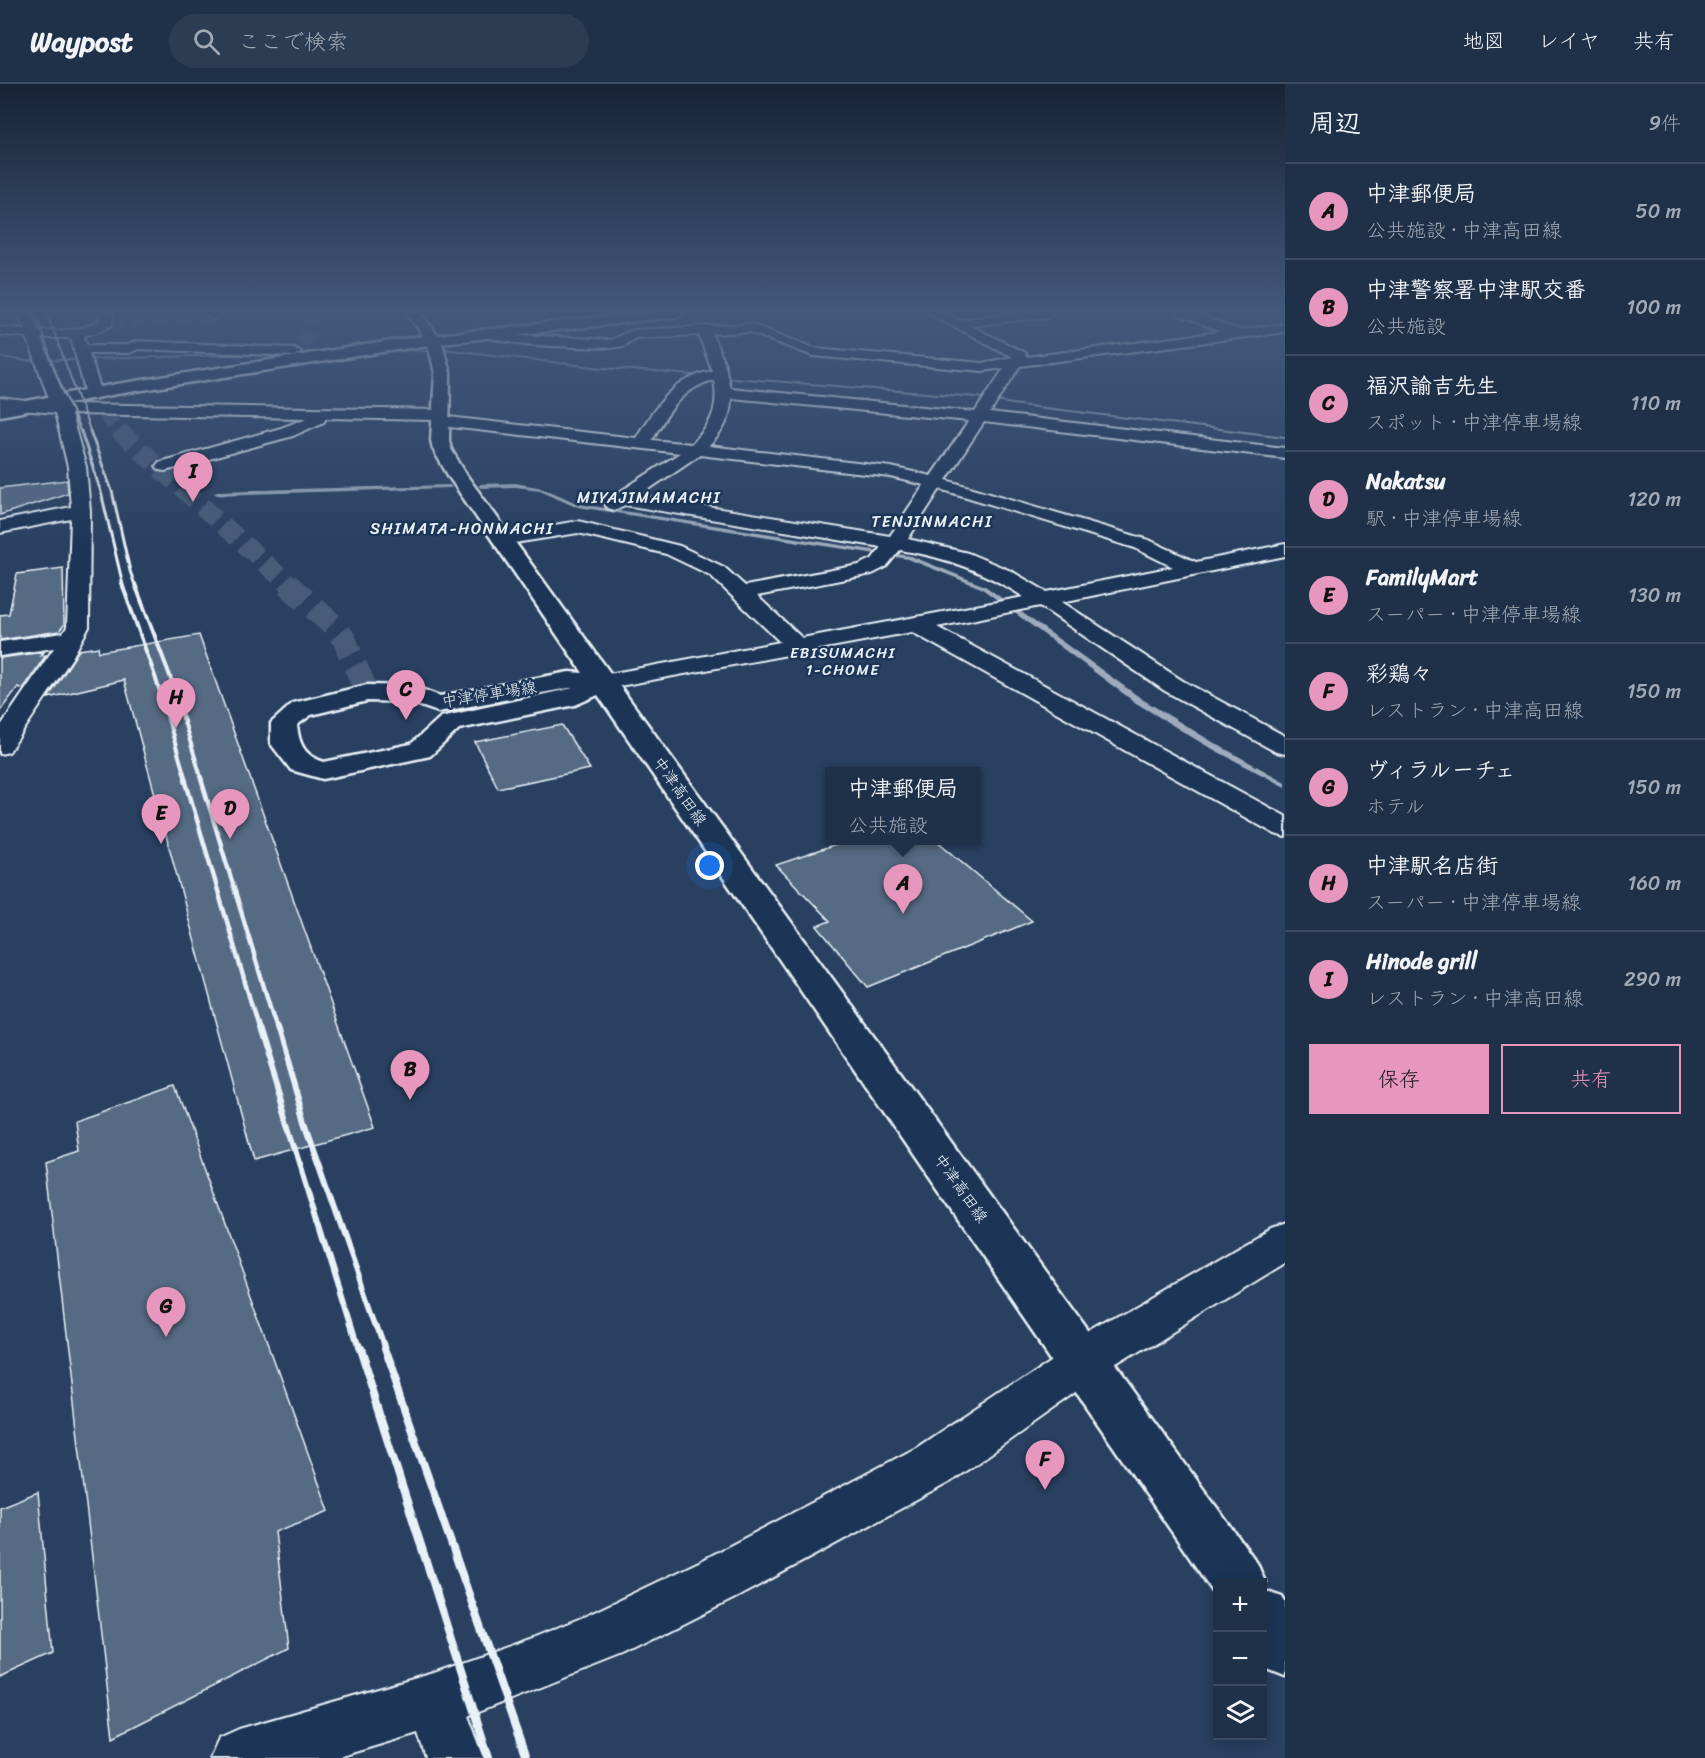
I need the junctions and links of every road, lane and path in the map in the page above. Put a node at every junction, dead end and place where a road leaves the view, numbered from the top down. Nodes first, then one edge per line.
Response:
1 (54, 391) edge
2 (103, 391) edge
3 (443, 391) edge
4 (680, 391) edge
5 (721, 391) edge
6 (783, 391) edge
7 (998, 391) edge
8 (99, 392) junction
9 (0, 403) edge
10 (59, 405) junction
11 (27, 408) junction
12 (113, 410) junction
13 (0, 411) edge
14 (321, 414) junction
15 (981, 417) junction
16 (441, 418) junction
17 (642, 443) junction
18 (696, 448) junction
19 (1285, 453) edge
20 (165, 466) dead end
21 (937, 482) junction
22 (621, 499) junction
23 (81, 512) junction
24 (0, 527) edge
25 (578, 527) junction
26 (502, 538) junction
27 (895, 543) junction
28 (1285, 550) edge
29 (1193, 569) junction
30 (741, 593) junction
31 (1045, 600) junction
32 (915, 624) junction
33 (72, 639) junction
34 (797, 646) junction
35 (0, 650) edge
36 (603, 682) junction
37 (0, 746) edge
38 (1285, 746) edge
39 (1285, 828) edge
40 (1285, 1242) edge
41 (1083, 1362) junction
42 (1235, 1578) edge
43 (1267, 1623) edge
44 (1285, 1649) edge
45 (434, 1701) junction
46 (239, 1758) edge
47 (455, 1758) edge

1 - 10 street
2 - 8 main road
3 - 16 main road, 中津高田線
4 - 17 street
5 - 18 street
6 - 15 street
7 - 15 street
8 - 10 main road
8 - 12 street
9 - 11 street
10 - 11 street
10 - 12 street
10 - 23 street
11 - 13 main road
12 - 14 street
14 - 16 street
14 - 20 street
15 - 19 street
15 - 21 street
16 - 17 street
16 - 26 main road, 中津高田線
17 - 18 street
18 - 21 street
18 - 22 street
21 - 27 street
21 - 29 street
22 - 25 street
22 - 27 street
23 - 24 street
23 - 33 street
25 - 26 street
25 - 30 street
26 - 36 main road, 中津高田線
27 - 30 street
27 - 31 street
28 - 29 street
29 - 31 street
30 - 34 street
31 - 32 street
31 - 38 street
32 - 34 street
32 - 39 street
33 - 35 street
33 - 37 street
34 - 36 street
36 - 36 main road, 中津停車場線
36 - 41 main road, 中津高田線
40 - 41 street
41 - 42 main road, 中津高田線
41 - 45 street
43 - 44 main road
45 - 46 street
45 - 47 street

